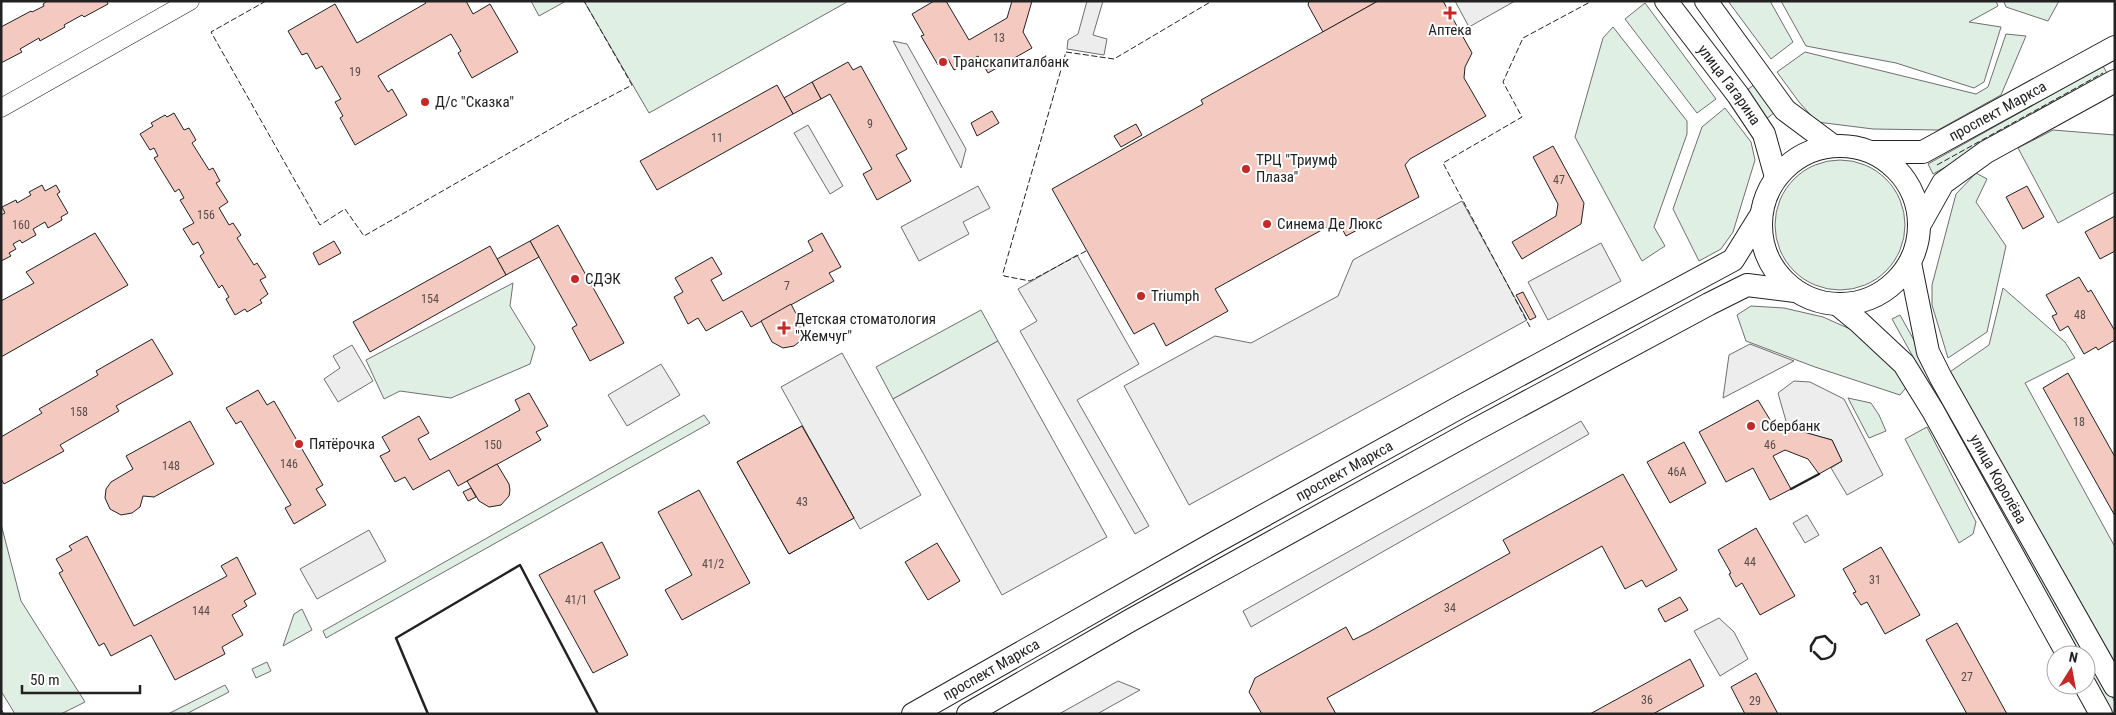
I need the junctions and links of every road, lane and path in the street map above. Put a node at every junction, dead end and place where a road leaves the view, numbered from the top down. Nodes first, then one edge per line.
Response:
1 (190, 1) edge
2 (1666, 1) edge
3 (1706, 1) edge
4 (2115, 47) edge
5 (2115, 81) edge
6 (1, 108) edge
7 (1832, 145) junction
8 (1874, 152) junction
9 (1776, 177) junction
10 (1761, 215) junction
11 (1920, 224) junction
12 (1910, 263) junction
13 (1795, 291) junction
14 (1837, 304) junction
15 (2062, 645) edge
16 (2115, 686) edge
17 (2091, 695) edge
18 (912, 714) edge
19 (968, 714) edge
20 (2101, 714) edge

1 - 6 street
2 - 9 main road, улица Гагарина
3 - 7 main road, улица Гагарина
4 - 8 main road, проспект Маркса
5 - 11 main road, проспект Маркса
7 - 8 main road
7 - 9 main road
8 - 11 main road
9 - 10 main road
10 - 13 main road
10 - 18 main road, проспект Маркса
11 - 12 main road
12 - 14 main road
12 - 16 main road, улица Королёва
13 - 14 main road
13 - 19 main road, проспект Маркса
14 - 15 main road, улица Королёва
17 - 20 main road

